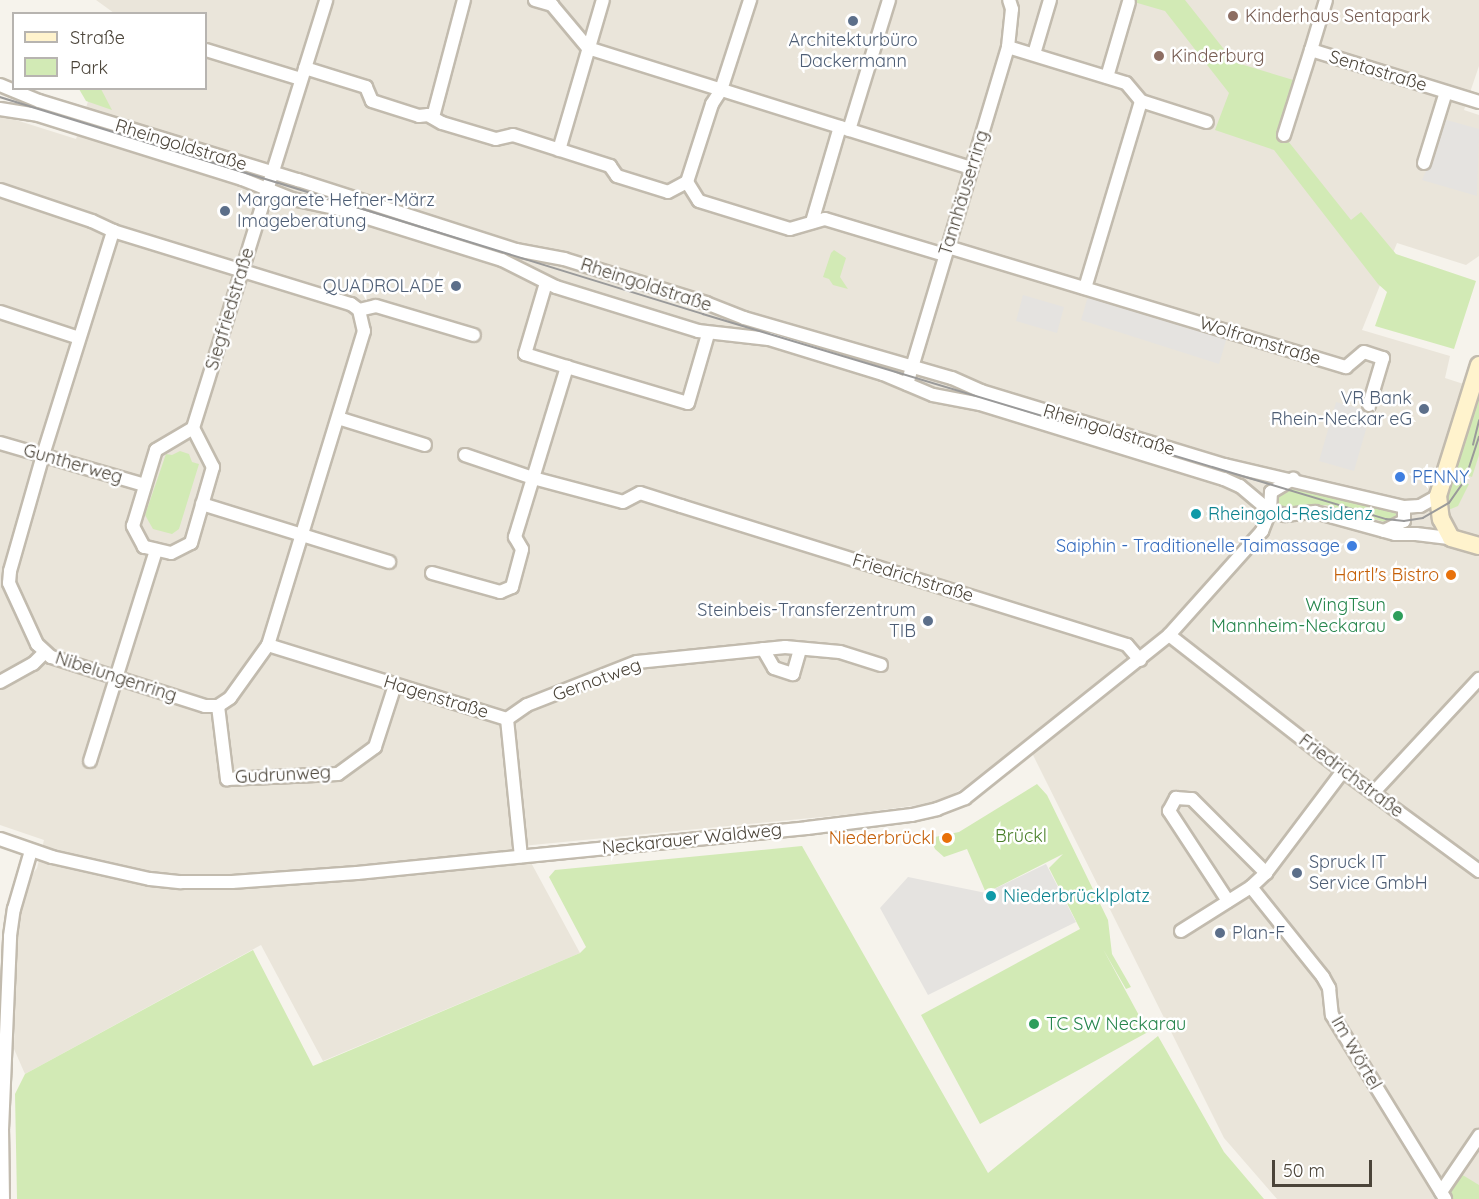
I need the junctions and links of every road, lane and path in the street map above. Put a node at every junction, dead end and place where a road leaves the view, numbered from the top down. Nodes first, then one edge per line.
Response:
1 (464, 0) edge
2 (535, 0) edge
3 (603, 0) edge
4 (750, 0) edge
5 (889, 0) edge
6 (1009, 0) edge
7 (1050, 0) edge
8 (1326, 0) edge
9 (322, 1) edge
10 (1130, 2) dead end
11 (1008, 47) junction
12 (588, 48) junction
13 (207, 50) edge
14 (1311, 50) junction
15 (1034, 54) junction
16 (303, 73) junction
17 (1107, 76) junction
18 (12, 90) edge
19 (721, 90) junction
20 (1446, 92) junction
21 (1141, 101) junction
22 (1479, 102) edge
23 (0, 109) edge
24 (434, 117) junction
25 (1207, 122) dead end
26 (844, 128) junction
27 (1284, 135) dead end
28 (559, 150) junction
29 (1424, 163) dead end
30 (972, 168) junction
31 (272, 173) junction
32 (687, 182) junction
33 (267, 189) junction
34 (0, 190) edge
35 (812, 222) junction
36 (113, 231) junction
37 (947, 251) junction
38 (242, 272) junction
39 (546, 283) junction
40 (1085, 288) junction
41 (359, 310) junction
42 (0, 312) edge
43 (708, 334) junction
44 (474, 336) dead end
45 (79, 338) junction
46 (1479, 365) edge
47 (912, 366) junction
48 (567, 368) junction
49 (907, 384) junction
50 (1369, 405) dead end
51 (338, 418) junction
52 (193, 428) junction
53 (0, 443) edge
54 (424, 445) dead end
55 (43, 455) junction
56 (465, 455) dead end
57 (533, 478) junction
58 (1293, 479) junction
59 (145, 485) junction
60 (1438, 496) junction
61 (202, 504) junction
62 (1404, 507) junction
63 (1270, 511) junction
64 (1383, 532) junction
65 (302, 535) junction
66 (1451, 538) junction
67 (1479, 546) edge
68 (156, 550) junction
69 (389, 562) dead end
70 (432, 573) dead end
71 (1169, 636) junction
72 (268, 645) junction
73 (763, 649) junction
74 (800, 649) junction
75 (44, 653) junction
76 (1140, 660) junction
77 (880, 665) dead end
78 (117, 678) junction
79 (1479, 679) edge
80 (0, 682) edge
81 (395, 685) junction
82 (218, 706) junction
83 (507, 718) junction
84 (90, 761) dead end
85 (1344, 771) junction
86 (1373, 793) junction
87 (0, 839) edge
88 (32, 851) junction
89 (521, 856) junction
90 (1479, 871) edge
91 (1266, 873) junction
92 (1251, 887) junction
93 (1228, 901) junction
94 (1181, 931) dead end
95 (1479, 1136) edge
96 (1443, 1196) edge
97 (3, 1199) edge

1 - 24 street
2 - 12 street
3 - 12 street
4 - 19 street
5 - 26 street
6 - 11 street, Tannhäuserring
7 - 15 street
8 - 14 street, Sentastraße
9 - 16 street
10 - 17 street
11 - 15 street
11 - 30 street, Tannhäuserring
12 - 19 street
12 - 28 street
13 - 16 street
14 - 20 street, Sentastraße
14 - 27 street, Sentastraße
15 - 17 street
16 - 24 street
16 - 31 street
17 - 21 street
18 - 31 street, Rheingoldstraße
19 - 26 street
19 - 32 street
20 - 22 street, Sentastraße
20 - 29 street, Sentastraße
21 - 25 street
21 - 40 street
23 - 33 street, Rheingoldstraße
24 - 28 street
26 - 30 street
26 - 35 street
28 - 32 street
30 - 37 street, Tannhäuserring
31 - 33 street
31 - 47 street, Rheingoldstraße
32 - 35 street, Wolframstraße
33 - 38 street, Siegfriedstraße
33 - 39 street, Rheingoldstraße
34 - 36 street
35 - 37 street, Wolframstraße
36 - 38 street
36 - 45 street, Nibelungenring
37 - 40 street, Wolframstraße
37 - 47 street, Tannhäuserring
38 - 41 street
38 - 52 street, Siegfriedstraße
39 - 43 street, Rheingoldstraße
39 - 48 street
40 - 50 street, Wolframstraße
41 - 44 street
41 - 51 street
42 - 45 street
43 - 48 street
43 - 49 street, Rheingoldstraße
45 - 55 street, Nibelungenring
46 - 60 street
47 - 49 street, Tannhäuserring
47 - 58 street, Rheingoldstraße
48 - 57 street
49 - 63 street, Rheingoldstraße
51 - 54 street
51 - 65 street
52 - 59 street
52 - 61 street
53 - 55 street, Guntherweg
55 - 59 street, Guntherweg
55 - 75 street, Nibelungenring
56 - 57 street, Friedrichstraße
57 - 70 street
57 - 76 street, Friedrichstraße
58 - 62 street, Rheingoldstraße
58 - 63 street
59 - 68 street
60 - 62 street, Rheingoldstraße
60 - 66 street
61 - 65 street
61 - 68 street
62 - 64 street
63 - 64 street
63 - 71 street, Neckarauer Waldweg
64 - 66 street
65 - 69 street
65 - 72 street
66 - 67 street
68 - 78 street
71 - 76 street, Neckarauer Waldweg
71 - 85 street, Friedrichstraße
72 - 81 street, Hagenstraße
72 - 82 street
73 - 74 street, Gernotweg
73 - 74 street
73 - 83 street, Gernotweg
74 - 77 street, Gernotweg
75 - 78 street, Nibelungenring
75 - 80 street
76 - 89 street, Neckarauer Waldweg
78 - 82 street, Nibelungenring
78 - 84 street
79 - 86 street
81 - 82 street, Gudrunweg
81 - 83 street, Hagenstraße
83 - 89 street, Hagenstraße
85 - 86 street, Friedrichstraße
85 - 91 street
86 - 90 street, Friedrichstraße
87 - 88 street, Neckarauer Waldweg
88 - 89 street, Neckarauer Waldweg
88 - 97 street
91 - 92 street
91 - 93 street
92 - 93 street
92 - 96 street, Im Wörtel
93 - 94 street
95 - 96 street

